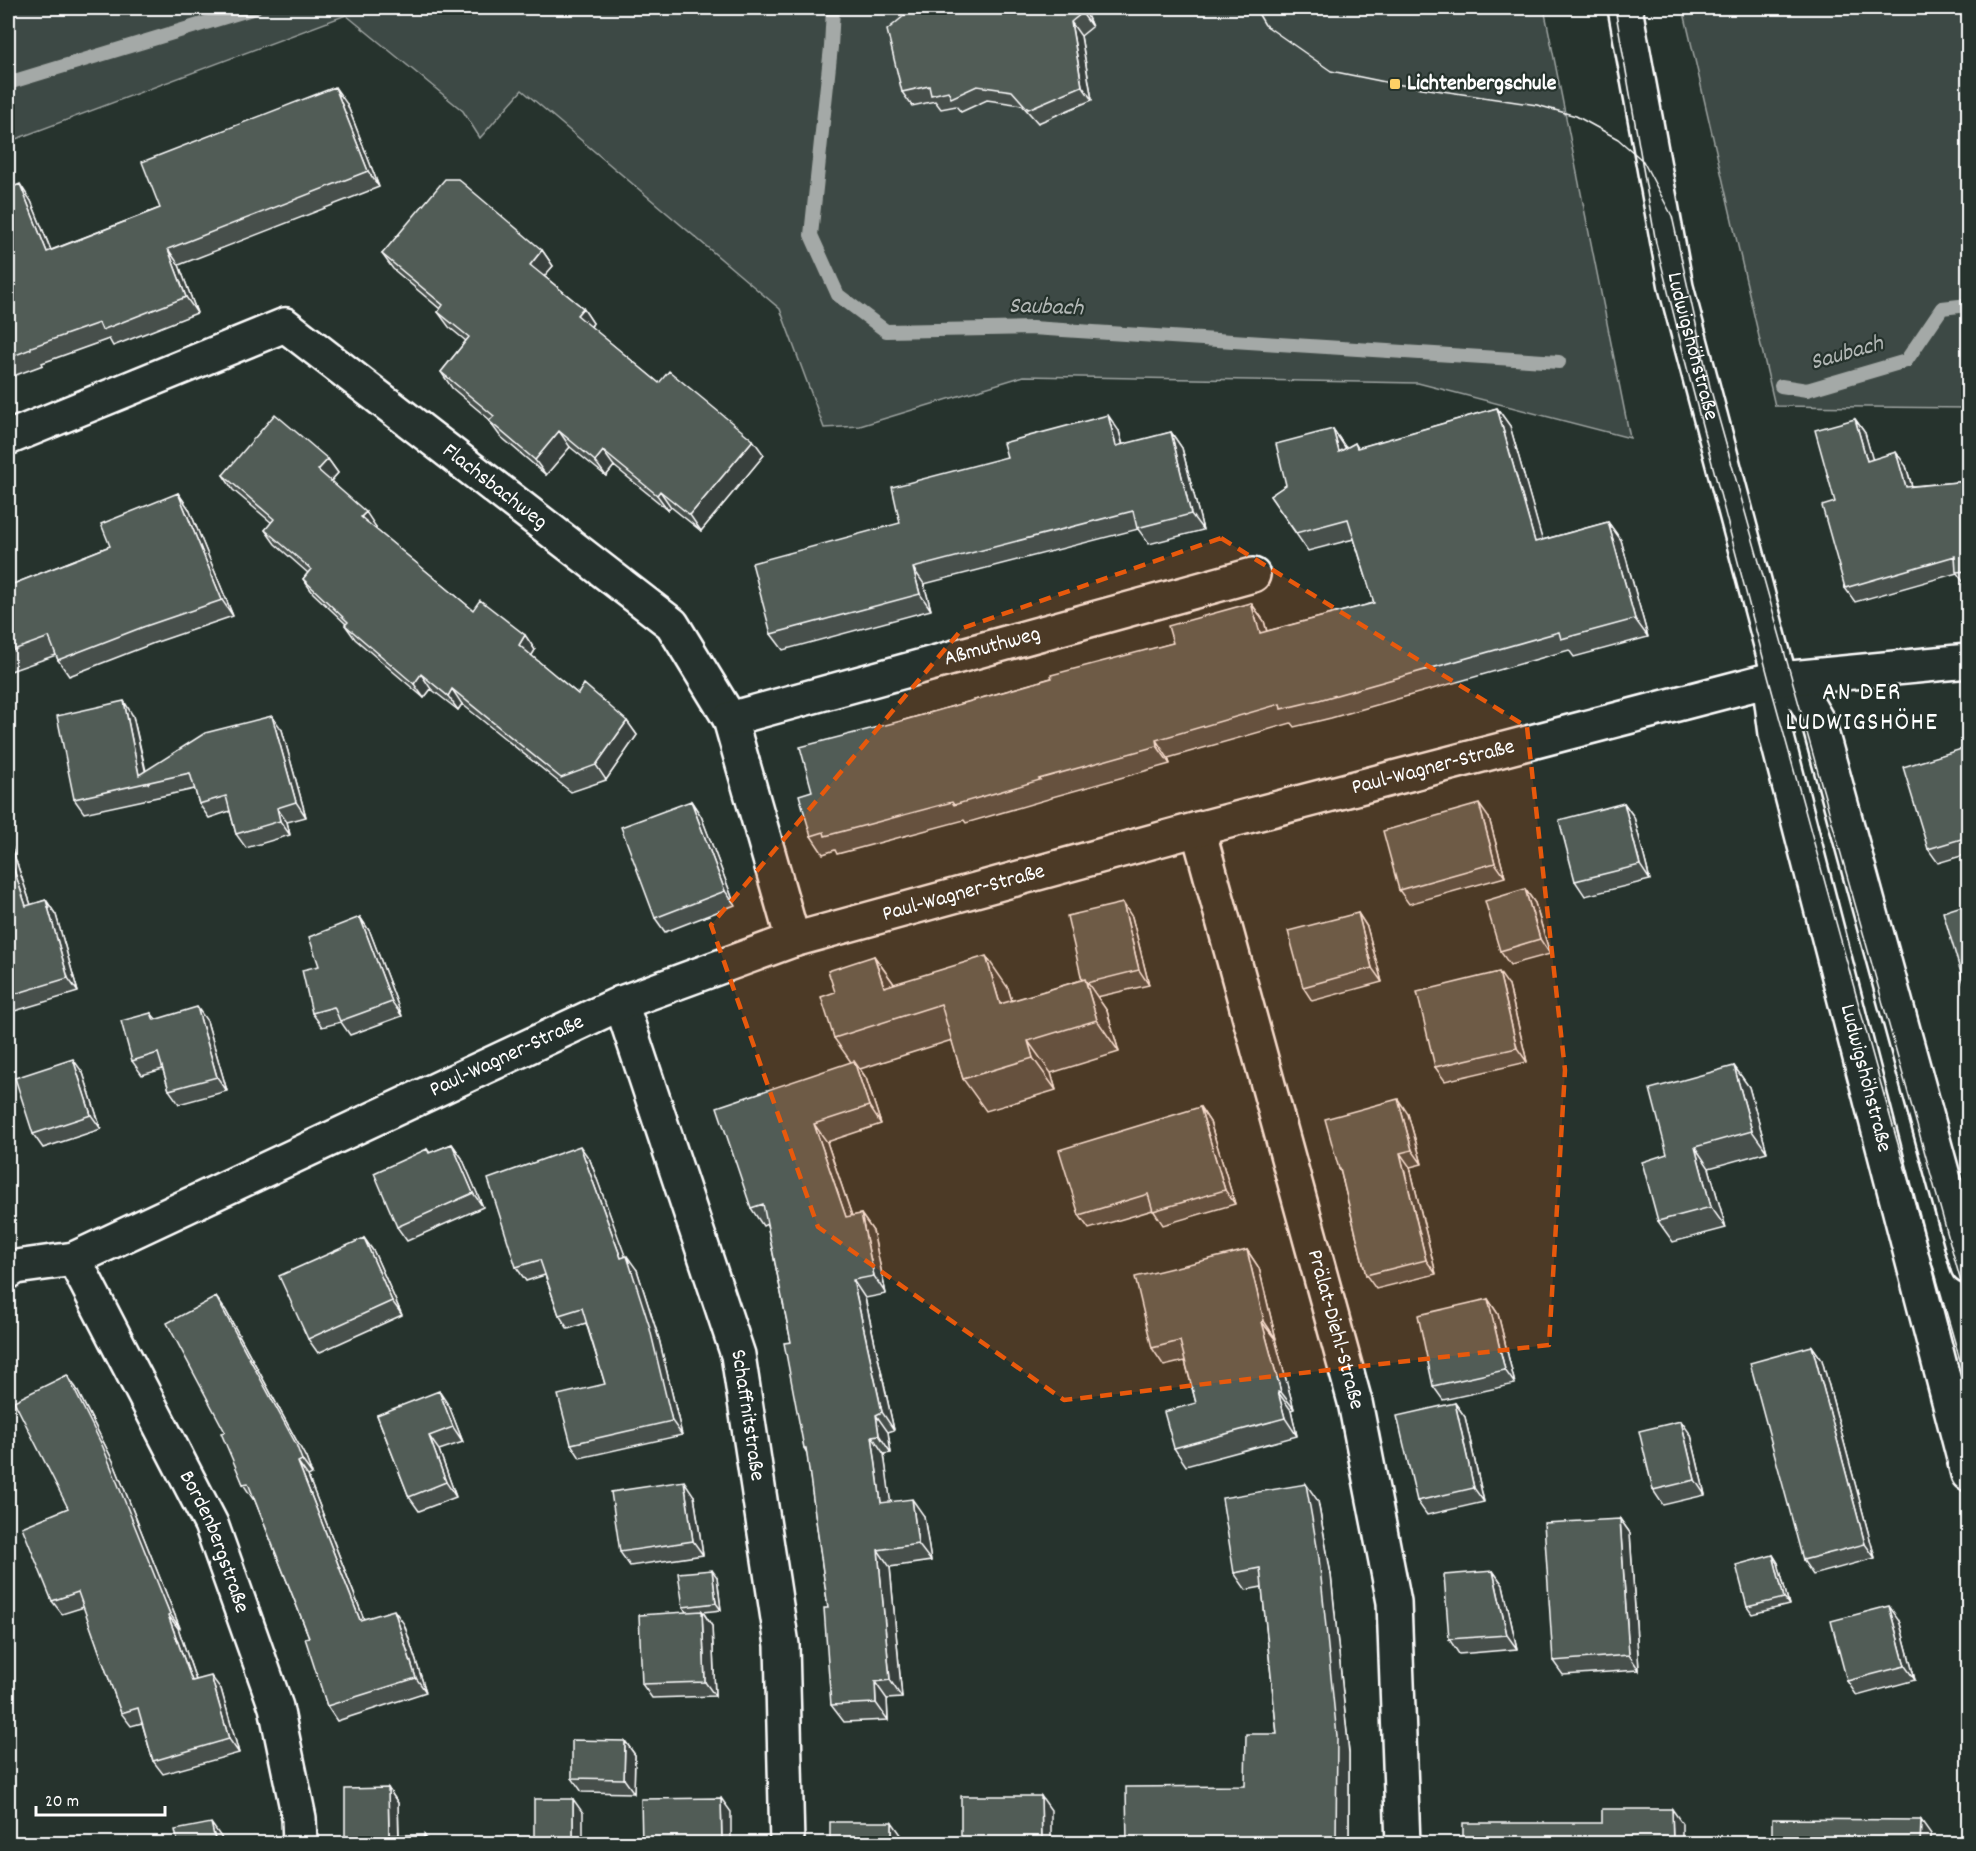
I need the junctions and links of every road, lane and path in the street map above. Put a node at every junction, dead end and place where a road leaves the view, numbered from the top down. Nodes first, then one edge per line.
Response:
1 (1625, 8) edge
2 (8, 438) edge
3 (1253, 575) dead end
4 (1968, 661) edge
5 (1780, 679) junction
6 (730, 719) junction
7 (1198, 829) junction
8 (793, 940) junction
9 (621, 1003) junction
10 (74, 1259) junction
11 (1968, 1267) edge
12 (8, 1272) edge
13 (1968, 1474) edge
14 (300, 1844) edge
15 (787, 1844) edge
16 (1403, 1844) edge

1 - 5 street, Ludwigshöhstraße
2 - 6 street, Flachsbachweg
3 - 6 street, Aßmuthweg
4 - 5 street, Paul-Wagner-Straße
5 - 7 street, Paul-Wagner-Straße
5 - 11 street, Ludwigshöhstraße
5 - 13 street, Ludwigshöhstraße
6 - 8 street, Flachsbachweg
7 - 8 street, Paul-Wagner-Straße
7 - 16 street, Prälat-Diehl-Straße
8 - 9 street, Paul-Wagner-Straße
9 - 10 street, Paul-Wagner-Straße
9 - 15 street, Schaffnitstraße
10 - 12 street, Paul-Wagner-Straße
10 - 14 street, Bordenbergstraße

